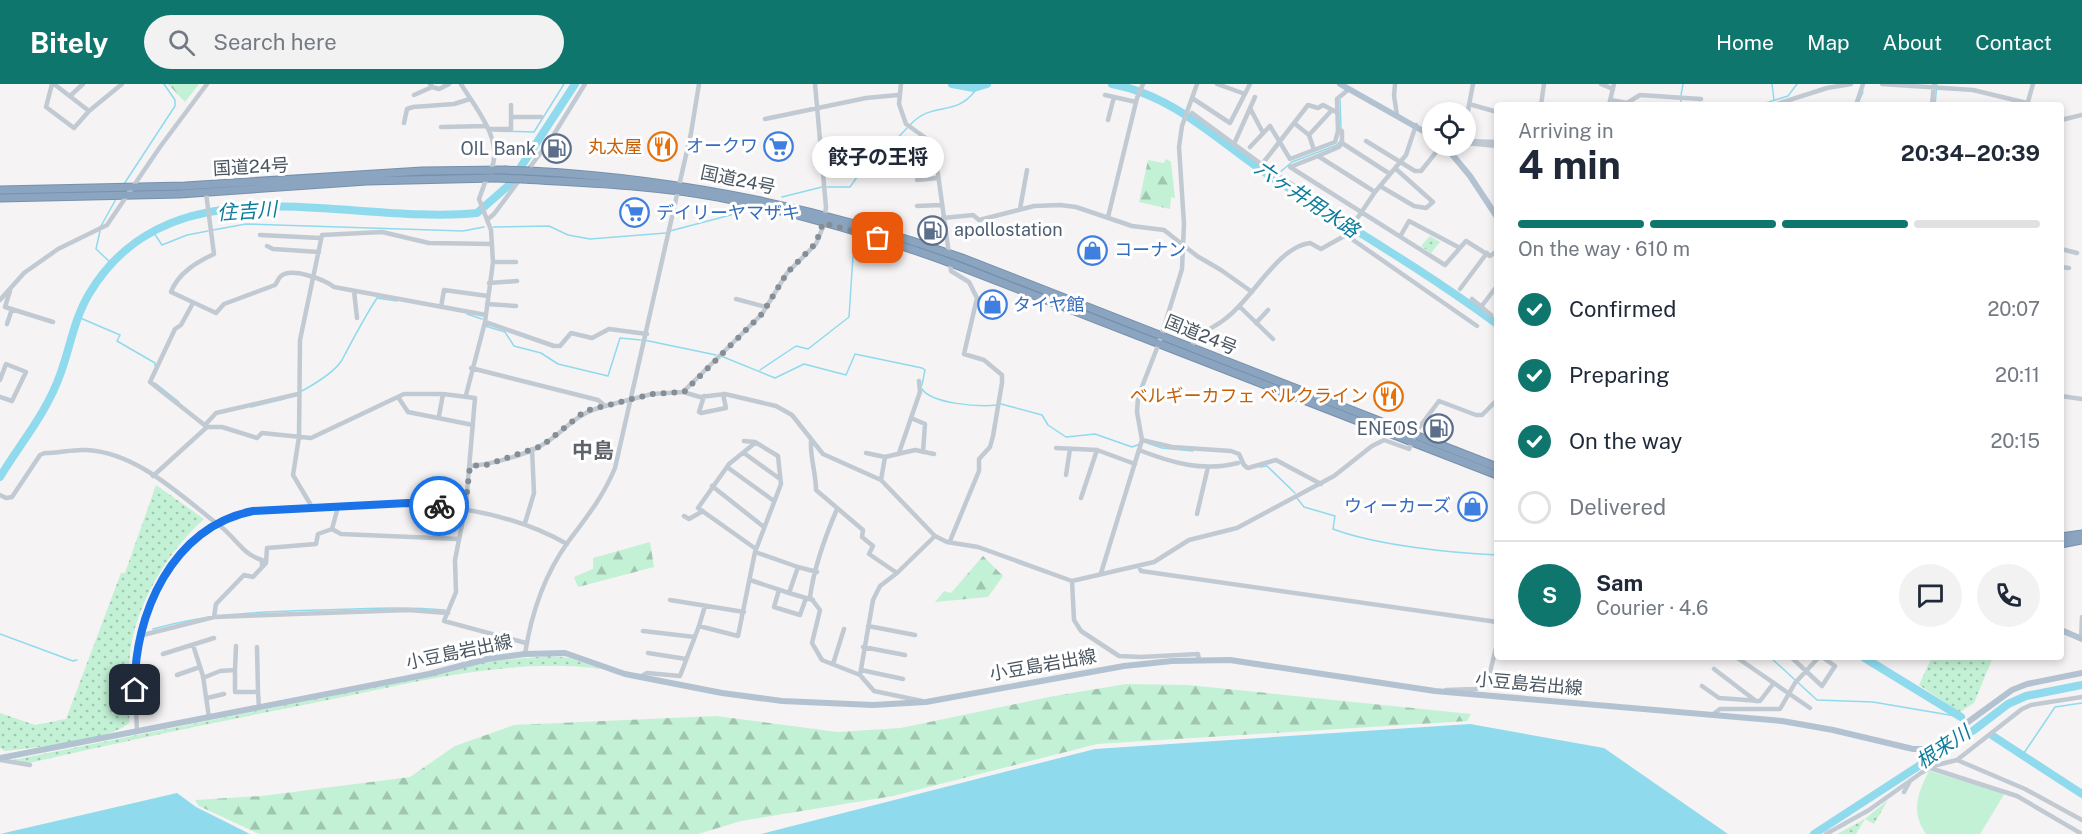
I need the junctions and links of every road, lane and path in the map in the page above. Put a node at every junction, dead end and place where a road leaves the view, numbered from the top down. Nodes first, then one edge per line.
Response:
1 (53, 84) edge
2 (83, 84) edge
3 (122, 84) edge
4 (207, 84) edge
5 (449, 84) edge
6 (461, 84) edge
7 (585, 84) edge
8 (699, 84) edge
9 (815, 84) edge
10 (901, 84) edge
11 (1197, 84) edge
12 (1216, 84) edge
13 (1250, 84) edge
14 (1340, 84) edge
15 (1395, 84) edge
16 (1473, 84) edge
17 (1544, 84) edge
18 (1601, 84) edge
19 (1851, 84) edge
20 (1863, 84) edge
21 (1882, 84) edge
22 (2033, 84) edge
23 (1934, 85) edge
24 (431, 86) edge
25 (1142, 86) edge
26 (1614, 87) edge
27 (1349, 89) junction
28 (1245, 94) junction
29 (414, 95) dead end
30 (898, 95) junction
31 (1105, 95) dead end
32 (70, 96) junction
33 (1114, 97) junction
34 (1255, 97) dead end
35 (1192, 98) junction
36 (1654, 98) junction
37 (1671, 98) junction
38 (470, 99) junction
39 (1701, 99) dead end
40 (1136, 100) junction
41 (1469, 102) edge
42 (1541, 102) edge
43 (1610, 102) edge
44 (1630, 102) edge
45 (1653, 102) edge
46 (1670, 102) edge
47 (1783, 102) edge
48 (1857, 102) edge
49 (1932, 102) edge
50 (2019, 102) edge
51 (2028, 102) edge
52 (512, 105) dead end
53 (1476, 106) edge
54 (1250, 108) junction
55 (815, 109) junction
56 (89, 111) junction
57 (1494, 111) edge
58 (1335, 112) junction
59 (1192, 113) dead end
60 (1397, 115) junction
61 (2082, 115) edge
62 (511, 117) junction
63 (541, 117) dead end
64 (2064, 119) edge
65 (765, 120) dead end
66 (1108, 120) dead end
67 (404, 123) dead end
68 (1294, 123) junction
69 (1416, 125) junction
70 (441, 127) dead end
71 (488, 127) junction
72 (1338, 129) junction
73 (1422, 129) edge
74 (1262, 131) junction
75 (1309, 135) junction
76 (1366, 141) dead end
77 (1278, 142) junction
78 (1342, 143) junction
79 (1476, 143) edge
80 (1234, 144) junction
81 (1494, 144) edge
82 (1250, 147) dead end
83 (1314, 150) junction
84 (1318, 156) junction
85 (1434, 156) edge
86 (1456, 156) edge
87 (1401, 161) junction
88 (1263, 163) dead end
89 (1396, 169) junction
90 (491, 170) junction
91 (1027, 170) dead end
92 (1390, 174) junction
93 (490, 178) junction
94 (938, 178) junction
95 (917, 180) dead end
96 (1380, 186) junction
97 (130, 188) junction
98 (678, 188) junction
99 (0, 190) edge
100 (1375, 192) junction
101 (206, 193) junction
102 (125, 196) junction
103 (0, 198) edge
104 (942, 205) junction
105 (917, 206) dead end
106 (1020, 209) junction
107 (1362, 212) junction
108 (1494, 213) edge
109 (486, 217) junction
110 (943, 218) junction
111 (1108, 218) junction
112 (824, 219) junction
113 (1353, 224) junction
114 (1347, 234) junction
115 (260, 235) dead end
116 (1401, 235) junction
117 (320, 238) junction
118 (492, 244) junction
119 (267, 246) dead end
120 (1184, 247) junction
121 (1460, 248) junction
122 (2064, 250) edge
123 (319, 252) junction
124 (1487, 253) junction
125 (1494, 253) edge
126 (2077, 253) dead end
127 (949, 254) junction
128 (516, 261) dead end
129 (493, 262) junction
130 (950, 262) junction
131 (2064, 267) edge
132 (2069, 268) dead end
133 (314, 277) junction
134 (517, 281) dead end
135 (489, 283) junction
136 (10, 288) junction
137 (1460, 289) dead end
138 (1494, 290) edge
139 (354, 291) junction
140 (1252, 292) junction
141 (488, 296) junction
142 (736, 299) dead end
143 (1472, 299) dead end
144 (0, 300) edge
145 (193, 303) junction
146 (487, 304) junction
147 (441, 306) junction
148 (516, 306) dead end
149 (766, 307) junction
150 (1240, 307) junction
151 (1481, 307) junction
152 (12, 309) junction
153 (1268, 310) dead end
154 (486, 315) junction
155 (1491, 315) dead end
156 (357, 318) dead end
157 (53, 322) dead end
158 (485, 322) junction
159 (1256, 323) junction
160 (7, 324) dead end
161 (1478, 326) dead end
162 (646, 334) junction
163 (1273, 339) dead end
164 (1160, 340) junction
165 (1191, 348) junction
166 (471, 368) junction
167 (0, 380) edge
168 (919, 381) dead end
169 (684, 392) junction
170 (297, 394) junction
171 (443, 394) junction
172 (723, 394) junction
173 (466, 395) junction
174 (398, 396) junction
175 (704, 396) junction
176 (2064, 396) edge
177 (0, 399) edge
178 (632, 399) junction
179 (2082, 399) edge
180 (1494, 403) edge
181 (605, 406) junction
182 (439, 416) junction
183 (911, 418) junction
184 (474, 425) junction
185 (206, 426) junction
186 (299, 437) junction
187 (1414, 438) junction
188 (1142, 440) junction
189 (744, 441) dead end
190 (811, 441) junction
191 (755, 442) junction
192 (1056, 448) dead end
193 (532, 449) junction
194 (1070, 449) junction
195 (1097, 450) junction
196 (1139, 450) junction
197 (923, 452) junction
198 (744, 453) junction
199 (866, 453) dead end
200 (899, 453) junction
201 (934, 454) dead end
202 (885, 457) junction
203 (1238, 463) dead end
204 (1135, 464) junction
205 (470, 466) junction
206 (1494, 466) edge
207 (727, 467) junction
208 (1208, 467) junction
209 (1494, 474) edge
210 (1066, 475) dead end
211 (153, 476) junction
212 (780, 479) junction
213 (881, 480) junction
214 (1321, 484) junction
215 (712, 486) junction
216 (0, 495) edge
217 (1082, 498) dead end
218 (774, 501) junction
219 (312, 507) junction
220 (338, 507) junction
221 (465, 509) junction
222 (837, 509) junction
223 (703, 511) junction
224 (1197, 514) dead end
225 (684, 516) dead end
226 (216, 522) junction
227 (525, 523) junction
228 (764, 527) junction
229 (332, 529) junction
230 (2082, 534) edge
231 (935, 536) junction
232 (2064, 537) edge
233 (459, 539) junction
234 (2082, 540) edge
235 (950, 541) junction
236 (2064, 543) edge
237 (567, 544) junction
238 (755, 550) junction
239 (1139, 566) junction
240 (262, 567) junction
241 (798, 567) junction
242 (817, 572) junction
243 (897, 573) junction
244 (1101, 573) junction
245 (750, 580) junction
246 (1072, 581) junction
247 (779, 590) junction
248 (789, 593) junction
249 (806, 598) junction
250 (670, 600) dead end
251 (813, 600) junction
252 (705, 606) junction
253 (744, 612) junction
254 (448, 613) junction
255 (214, 617) junction
256 (2082, 617) edge
257 (1494, 622) edge
258 (699, 626) junction
259 (867, 626) junction
260 (844, 629) dead end
261 (643, 631) dead end
262 (2064, 631) edge
263 (915, 635) dead end
264 (139, 636) junction
265 (695, 637) junction
266 (214, 638) dead end
267 (2081, 639) edge
268 (526, 643) junction
269 (193, 645) junction
270 (236, 646) dead end
271 (257, 647) dead end
272 (863, 647) junction
273 (648, 653) dead end
274 (163, 654) dead end
275 (525, 654) junction
276 (905, 655) dead end
277 (1494, 656) edge
278 (686, 659) junction
279 (1199, 660) junction
280 (1740, 660) edge
281 (1794, 660) edge
282 (1817, 660) edge
283 (1825, 660) edge
284 (833, 664) junction
285 (200, 667) junction
286 (1714, 669) dead end
287 (235, 670) junction
288 (1806, 672) junction
289 (860, 673) junction
290 (2082, 673) edge
291 (177, 675) dead end
292 (640, 677) junction
293 (203, 678) junction
294 (903, 679) dead end
295 (1773, 684) junction
296 (1702, 687) dead end
297 (1435, 691) junction
298 (258, 692) junction
299 (224, 694) dead end
300 (1788, 695) junction
301 (2082, 697) edge
302 (207, 698) junction
303 (1756, 701) junction
304 (926, 702) junction
305 (259, 708) junction
306 (1810, 708) dead end
307 (1712, 715) junction
308 (209, 719) junction
309 (136, 732) junction
310 (0, 759) edge
311 (1957, 760) junction
312 (30, 765) dead end
313 (1930, 768) junction
314 (1911, 780) junction
315 (1904, 792) dead end
316 (2082, 820) edge
317 (1826, 834) edge
318 (2082, 834) edge

1 - 32 street
1 - 56 street
2 - 32 street
3 - 56 street
4 - 97 street
5 - 24 street
6 - 38 street
7 - 109 street
8 - 98 street
9 - 55 street
10 - 30 street
11 - 35 street
12 - 28 street
13 - 28 street
14 - 27 main road
15 - 60 street
16 - 41 street
17 - 42 street
18 - 26 street
19 - 47 street
20 - 48 street
21 - 23 street
22 - 51 street
23 - 49 street
23 - 50 street
24 - 29 street
25 - 40 street
26 - 43 street
27 - 58 street
27 - 60 main road
28 - 35 street
30 - 55 street
30 - 94 street
31 - 33 street
32 - 56 street
33 - 40 street
33 - 66 street
34 - 54 street
35 - 120 street
36 - 37 street
36 - 44 street
36 - 45 street
37 - 39 street
37 - 46 street
38 - 67 street
38 - 71 street
40 - 111 street
52 - 62 street
53 - 57 street
54 - 74 street
54 - 80 street
55 - 65 street
55 - 112 street
58 - 68 street
58 - 72 street
58 - 75 street
59 - 80 street
60 - 69 main road
61 - 64 street
62 - 63 street
62 - 71 street
68 - 75 street
68 - 77 street
69 - 73 main road
69 - 87 street
70 - 71 street
71 - 90 street
72 - 78 street
72 - 83 street
74 - 77 street
74 - 82 street
75 - 83 street
76 - 87 street
77 - 83 street
77 - 88 street
78 - 84 street
78 - 92 street
79 - 81 street
80 - 113 street
84 - 100 street
84 - 107 street
85 - 87 street
86 - 108 main road
87 - 89 street
89 - 92 street
89 - 96 street
90 - 93 street
90 - 97 highway, 国道24号
90 - 98 highway, 国道24号, bridge
91 - 106 street
92 - 96 street
93 - 98 highway, 国道24号, bridge
93 - 101 highway, 国道24号
93 - 109 street
94 - 95 street
94 - 104 street
96 - 100 street
97 - 99 highway, 国道24号
97 - 102 street
98 - 112 highway, 国道24号
98 - 162 street
100 - 107 street
101 - 102 highway, 国道24号
101 - 145 street
102 - 103 highway, 国道24号
102 - 136 street
104 - 105 street
104 - 110 street
106 - 110 street
106 - 111 street
107 - 113 street
107 - 116 street
109 - 118 street
110 - 127 street
111 - 120 street
112 - 127 highway, 国道24号
112 - 130 highway, 国道24号
112 - 149 street
113 - 114 street
114 - 140 street
114 - 161 street
115 - 117 street
116 - 121 street
116 - 121 street
117 - 118 street
117 - 123 street
118 - 129 street
119 - 123 street
120 - 140 street
120 - 164 street
121 - 124 street
122 - 126 street
123 - 133 street
124 - 125 street
124 - 137 street
127 - 130 street
127 - 164 highway, 国道24号
128 - 129 street
129 - 135 street
130 - 164 highway, 国道24号
130 - 235 street
131 - 132 street
133 - 139 street
133 - 145 street
133 - 170 street
134 - 135 street
135 - 141 street
136 - 144 street
136 - 152 street
138 - 151 street
139 - 147 street
139 - 156 street
140 - 150 street
141 - 146 street
141 - 147 street
142 - 149 street
143 - 151 street
145 - 185 street
146 - 148 street
146 - 154 street
147 - 154 street
149 - 169 street
150 - 159 street
150 - 165 street
151 - 155 street
152 - 157 street
152 - 160 street
153 - 159 street
154 - 158 street
158 - 162 street
158 - 166 street
159 - 163 street
162 - 178 street
164 - 165 highway, 国道24号
164 - 187 highway, 国道24号
164 - 188 street
165 - 187 highway, 国道24号
166 - 173 street
166 - 181 street
167 - 177 street
168 - 183 street
169 - 175 street
169 - 178 street
170 - 185 street
170 - 186 street
171 - 173 street
171 - 174 street
171 - 182 street
172 - 175 street
172 - 175 street
172 - 190 street
173 - 184 street
174 - 182 street
174 - 186 street
176 - 179 street
178 - 181 street
178 - 237 street
180 - 187 street
181 - 193 street
182 - 184 street
183 - 197 street
183 - 200 street
184 - 205 street
185 - 186 street
185 - 211 street
186 - 219 street
187 - 206 highway, 国道24号
187 - 209 highway, 国道24号
187 - 214 street
188 - 196 street
188 - 214 street
189 - 191 street
190 - 213 street
190 - 222 street
191 - 198 street
191 - 212 street
192 - 194 street
193 - 205 street
193 - 227 street
194 - 195 street
194 - 210 street
195 - 204 street
195 - 217 street
196 - 204 street
196 - 208 street
197 - 200 street
197 - 201 street
198 - 207 street
198 - 212 street
199 - 202 street
200 - 202 street
202 - 213 street
203 - 208 street
204 - 244 street
205 - 221 street
207 - 215 street
207 - 218 street
208 - 224 street
211 - 216 street
211 - 226 street
212 - 218 street
213 - 231 street
214 - 239 street
215 - 223 street
215 - 228 street
218 - 228 street
219 - 220 street
219 - 226 street
220 - 221 street
220 - 229 street
221 - 227 street
221 - 233 street
222 - 242 street
222 - 243 street
223 - 225 street
223 - 238 street
226 - 240 street
226 - 264 street
227 - 237 street
228 - 238 street
229 - 233 street
229 - 240 street
230 - 232 highway
231 - 235 street
231 - 243 street
233 - 254 street
234 - 236 highway
235 - 246 street
237 - 268 street
238 - 241 street
238 - 245 street
239 - 244 street
239 - 257 street
240 - 255 street
241 - 242 street
241 - 248 street
242 - 251 street
243 - 259 street
244 - 246 street
245 - 247 street
245 - 253 street
246 - 279 street
247 - 248 street
247 - 249 street
248 - 249 street
249 - 251 street
250 - 252 street
251 - 284 street
252 - 253 street
252 - 258 street
253 - 258 street
254 - 255 street
254 - 268 street
255 - 264 street
256 - 267 street
258 - 265 street
259 - 263 street
259 - 272 street
260 - 284 street
261 - 265 street
262 - 267 main road
264 - 309 street
265 - 278 street
266 - 269 street
268 - 275 street
269 - 274 street
269 - 285 street
270 - 287 street
271 - 298 street
272 - 276 street
272 - 289 street
273 - 278 street
275 - 292 main road, 小豆島岩出線
275 - 305 main road, 小豆島岩出線
277 - 297 street
278 - 292 street
279 - 297 main road, 小豆島岩出線
279 - 304 main road, 小豆島岩出線
280 - 295 street
281 - 288 street
282 - 288 street
283 - 288 street
284 - 289 street
285 - 291 street
285 - 293 street
286 - 303 street
287 - 293 street
287 - 298 street
288 - 300 street
289 - 294 street
289 - 304 street
290 - 307 main road, 小豆島岩出線
292 - 304 main road, 小豆島岩出線
293 - 302 street
295 - 300 street
295 - 303 street
296 - 303 street
297 - 307 main road, 小豆島岩出線
298 - 305 street
299 - 302 street
300 - 306 street
300 - 307 street
301 - 311 street
302 - 308 street
305 - 308 main road, 小豆島岩出線
308 - 309 main road, 小豆島岩出線
309 - 310 main road, 小豆島岩出線
310 - 312 street
311 - 313 street
311 - 316 street
313 - 314 street
313 - 318 street
314 - 315 street
314 - 317 street

